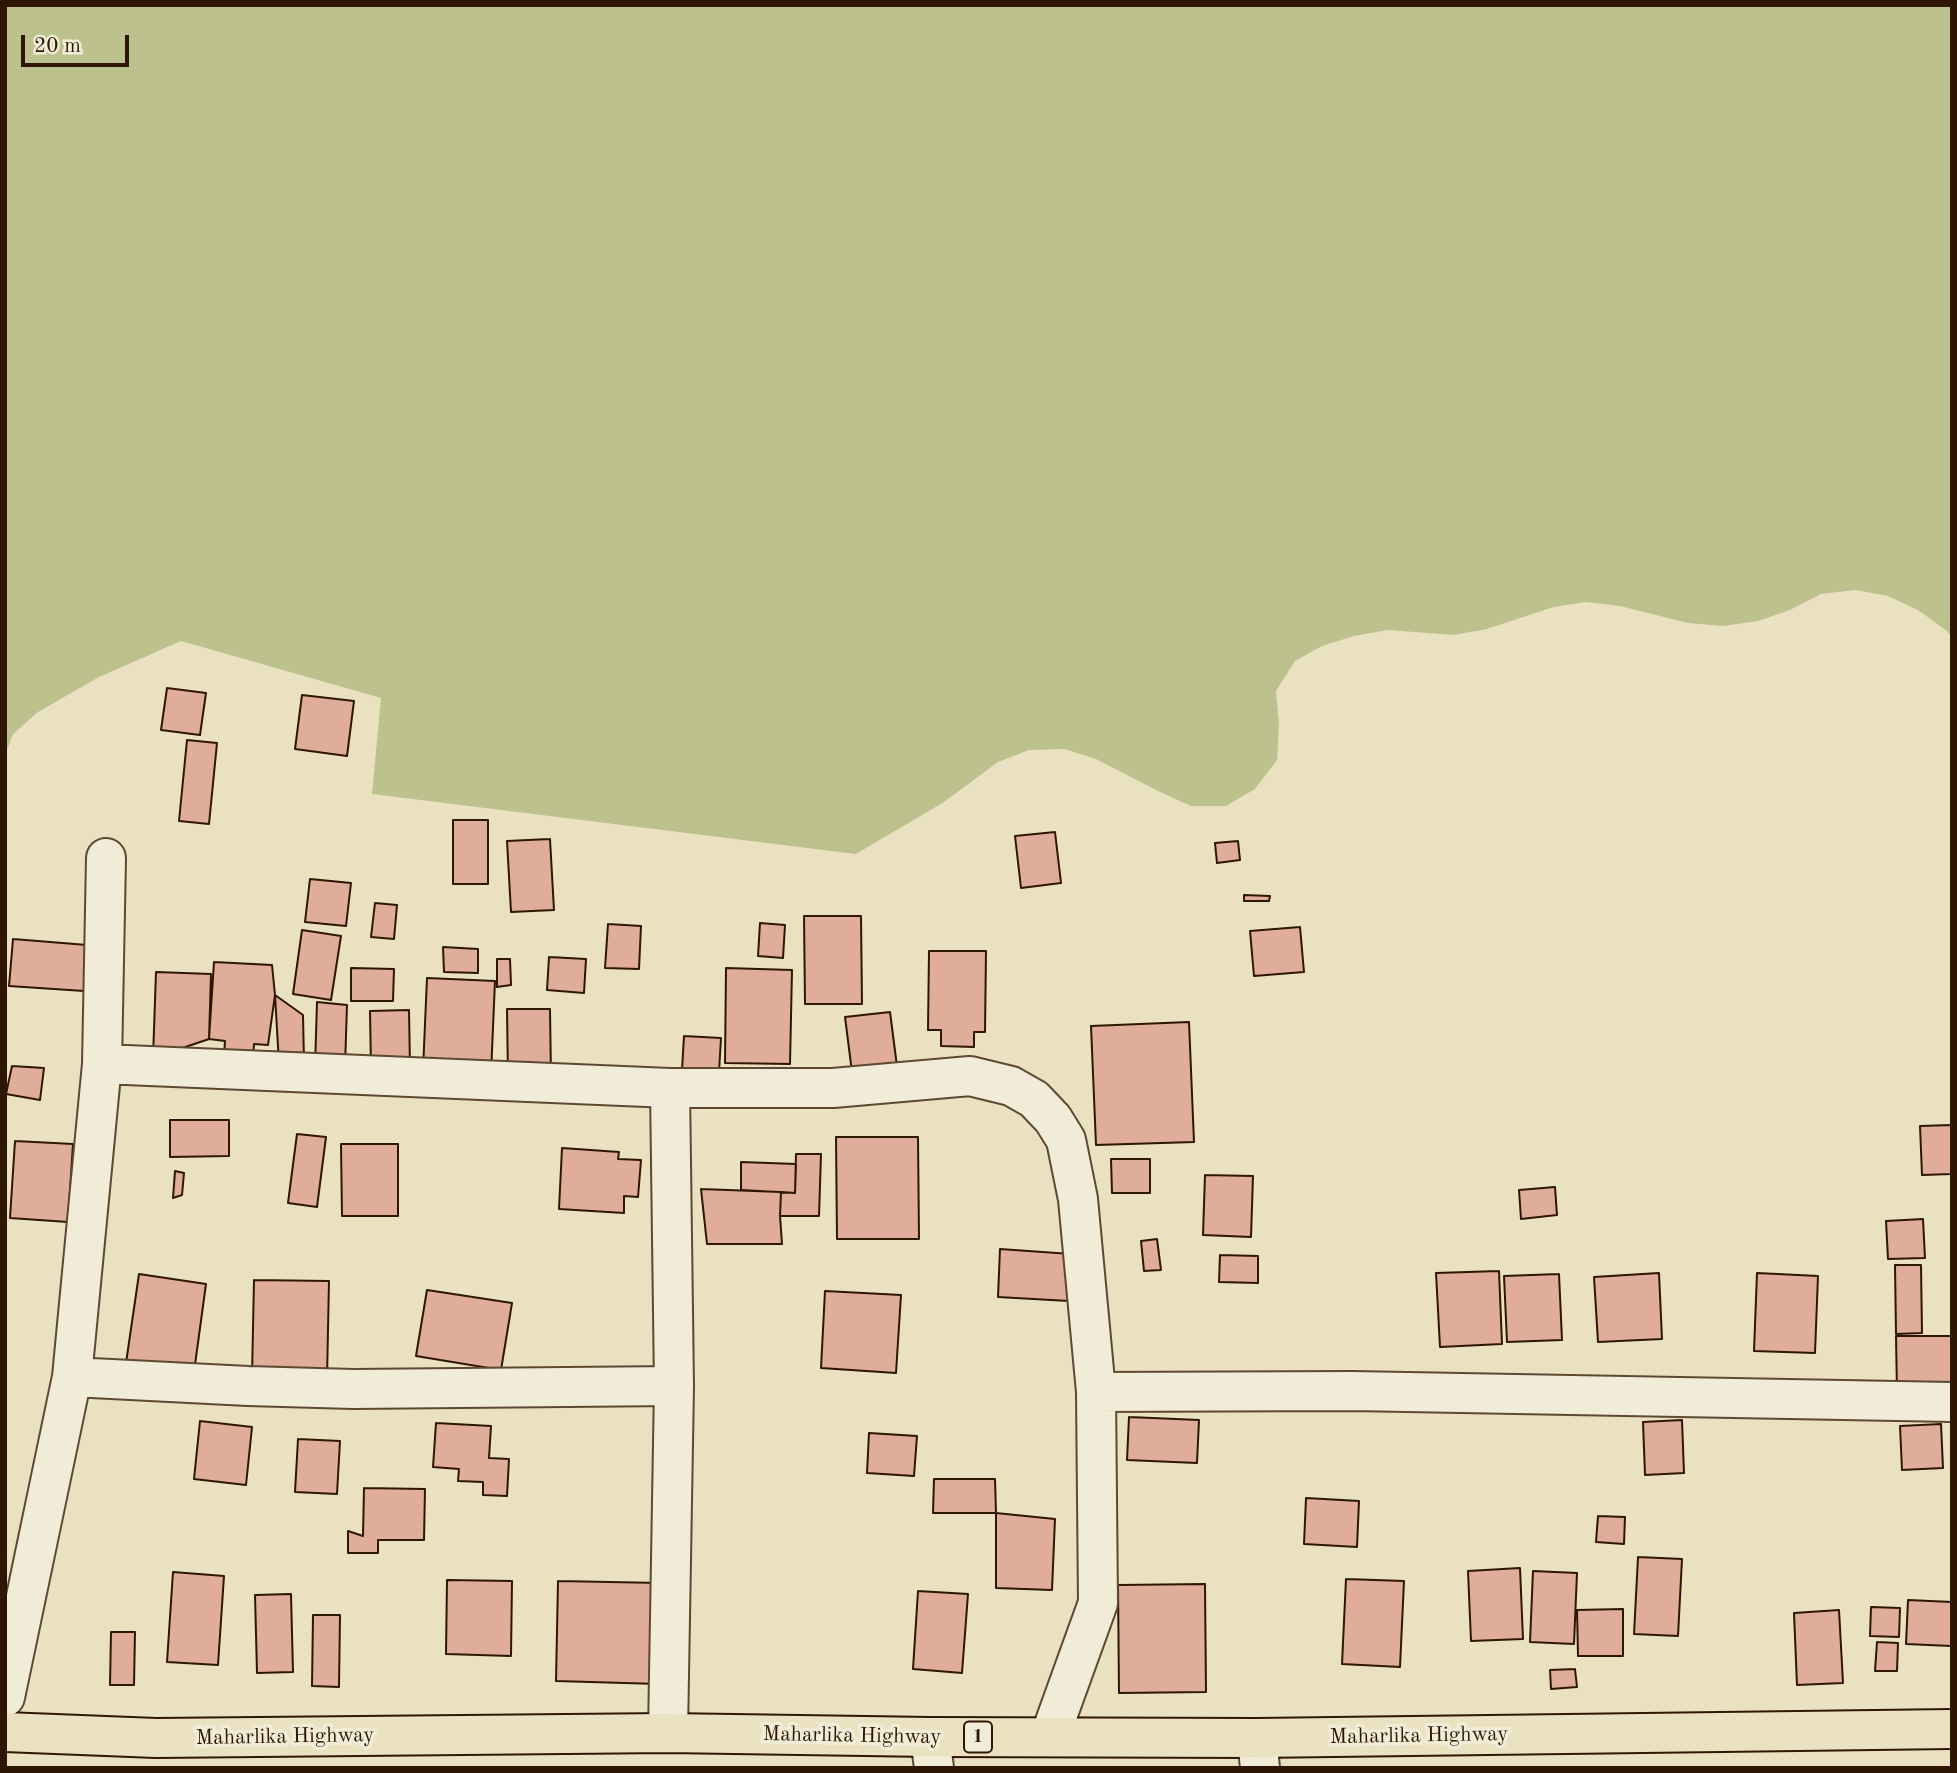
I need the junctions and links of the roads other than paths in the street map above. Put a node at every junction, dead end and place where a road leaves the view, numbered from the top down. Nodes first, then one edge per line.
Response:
1 (106, 858) dead end
2 (102, 1063) junction
3 (670, 1088) junction
4 (72, 1377) junction
5 (674, 1386) junction
6 (1096, 1392) junction
7 (1952, 1402) edge
8 (5, 1696) edge
9 (1952, 1729) edge
10 (5, 1732) edge
11 (667, 1733) junction
12 (1049, 1736) junction
13 (932, 1752) edge
14 (1259, 1753) edge

1 - 2 street
2 - 3 street
2 - 4 street
3 - 5 street
3 - 6 street
4 - 5 street
4 - 8 street
5 - 11 street
6 - 7 street
6 - 12 street
9 - 14 highway, Maharlika Highway / 1
10 - 11 highway, Maharlika Highway / 1
11 - 13 highway, Maharlika Highway / 1
12 - 13 highway, Maharlika Highway / 1
12 - 14 highway, Maharlika Highway / 1

